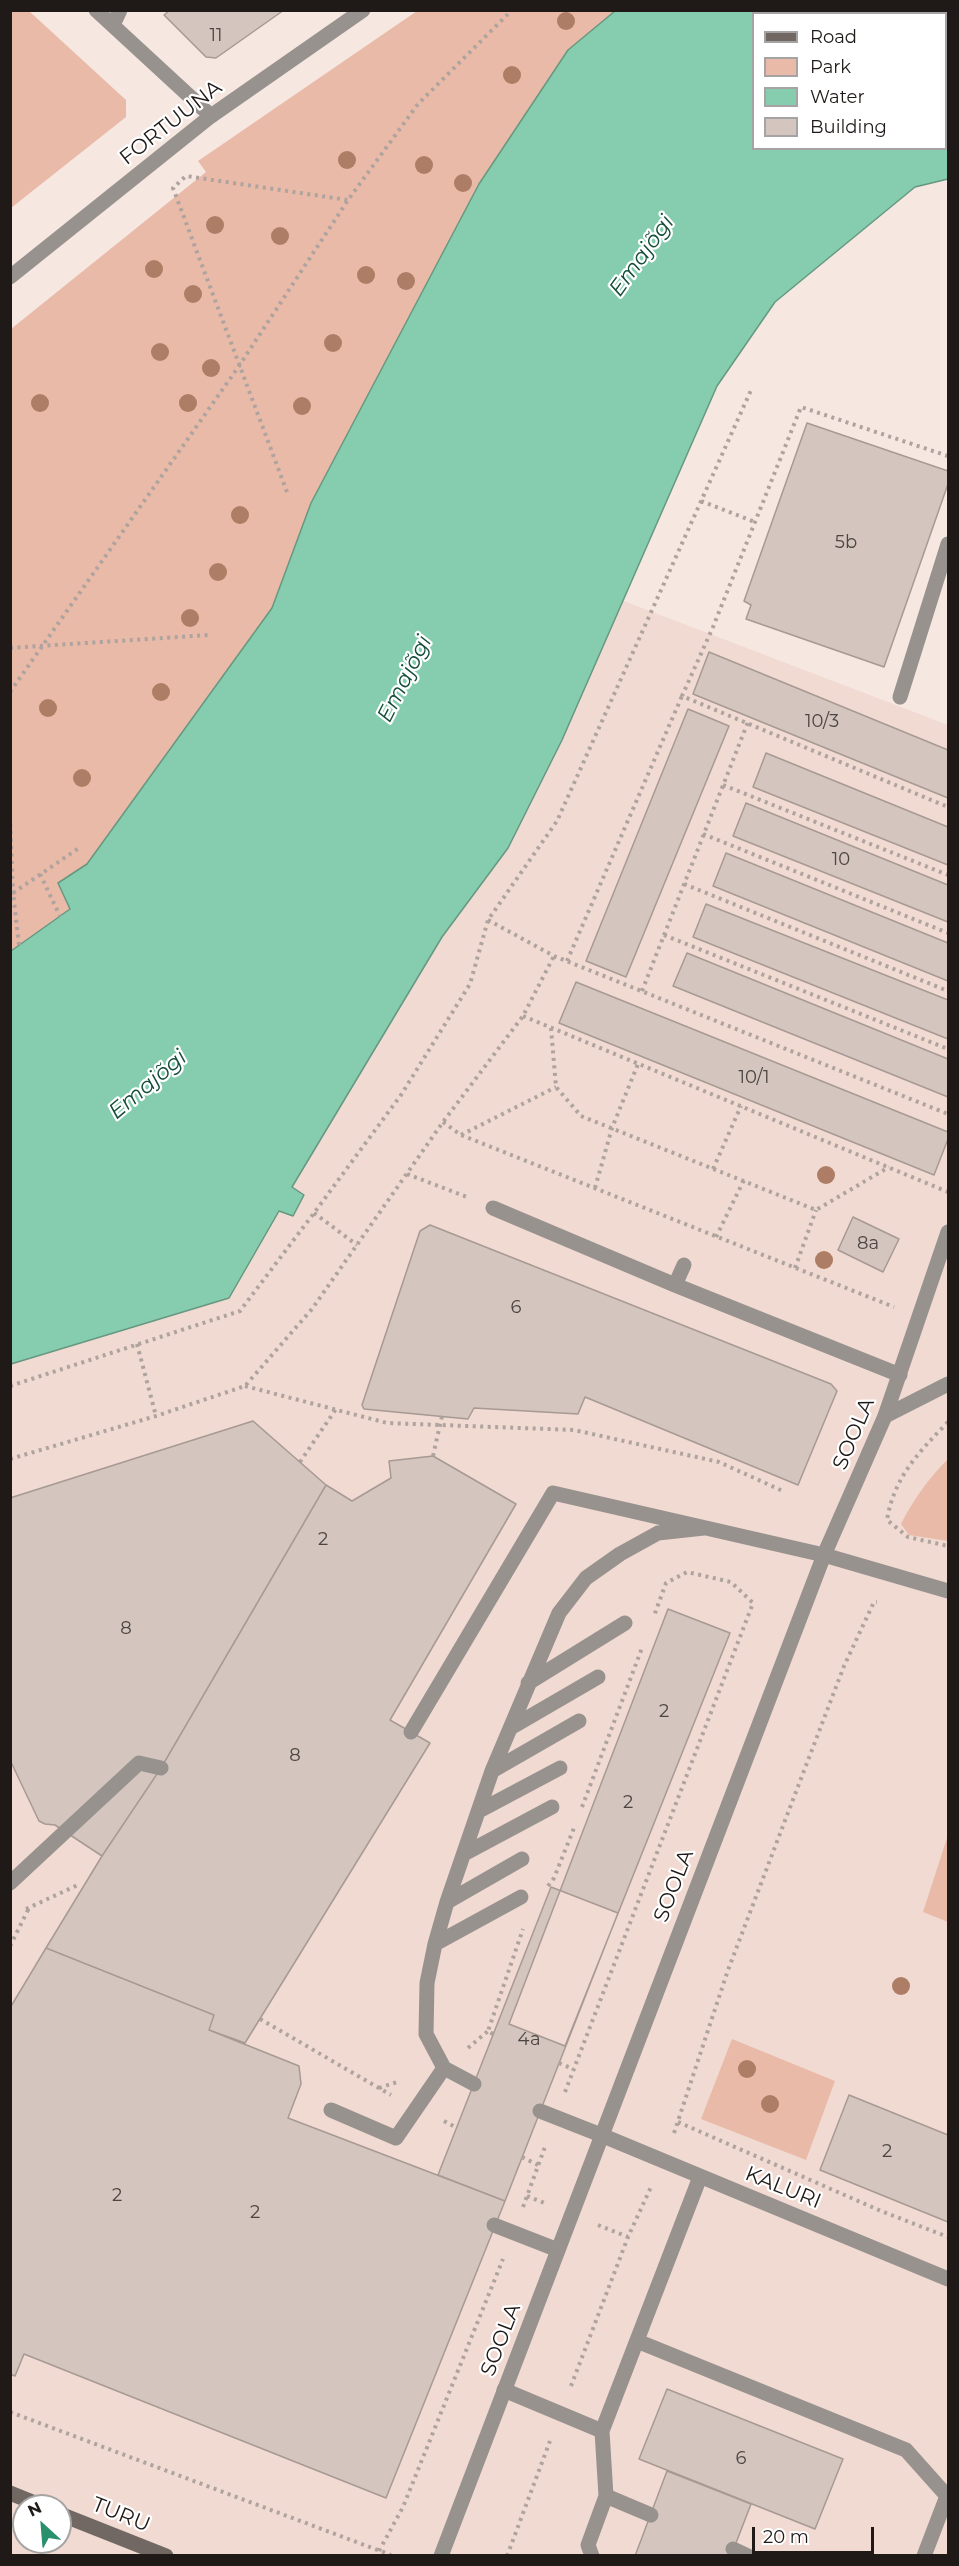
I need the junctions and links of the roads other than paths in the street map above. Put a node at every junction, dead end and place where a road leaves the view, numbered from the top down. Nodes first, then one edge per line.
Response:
1 (96, 10) edge
2 (120, 10) edge
3 (363, 10) edge
4 (113, 25) junction
5 (211, 116) junction
6 (10, 277) edge
7 (948, 543) edge
8 (900, 697) dead end
9 (493, 1208) road end
10 (948, 1232) edge
11 (684, 1265) dead end
12 (675, 1285) junction
13 (900, 1375) junction
14 (948, 1384) edge
15 (885, 1416) junction
16 (704, 1528) junction
17 (824, 1555) junction
18 (948, 1591) edge
19 (625, 1623) dead end
20 (598, 1677) dead end
21 (528, 1683) junction
22 (579, 1721) dead end
23 (512, 1727) junction
24 (411, 1732) dead end
25 (161, 1768) dead end
26 (560, 1768) dead end
27 (492, 1770) junction
28 (552, 1807) dead end
29 (479, 1811) junction
30 (464, 1854) junction
31 (522, 1860) dead end
32 (10, 1883) edge
33 (521, 1897) dead end
34 (447, 1902) junction
35 (435, 1944) junction
36 (444, 2068) junction
37 (474, 2084) dead end
38 (331, 2110) dead end
39 (540, 2110) dead end
40 (602, 2135) junction
41 (700, 2177) junction
42 (494, 2225) dead end
43 (558, 2250) junction
44 (948, 2279) edge
45 (637, 2341) junction
46 (504, 2390) junction
47 (602, 2431) junction
48 (606, 2496) junction
49 (948, 2496) edge
50 (651, 2515) dead end
51 (72, 2519) edge
52 (734, 2549) dead end
53 (166, 2556) edge
54 (441, 2556) edge
55 (592, 2556) edge
56 (748, 2556) edge
57 (924, 2556) edge

1 - 4 street
2 - 4 street
3 - 5 street, FORTUUNA
4 - 5 street
5 - 6 street, FORTUUNA
7 - 8 street
9 - 12 street
10 - 13 street, SOOLA
11 - 12 street
12 - 13 street
13 - 15 street, SOOLA
14 - 15 street
15 - 17 street, SOOLA
16 - 17 street
16 - 21 street
16 - 24 street
17 - 18 street
17 - 40 street, SOOLA
19 - 21 street
20 - 23 street
21 - 23 street
22 - 27 street
23 - 27 street
25 - 32 street, bridge
26 - 29 street
27 - 29 street
28 - 30 street
29 - 30 street
30 - 34 street
31 - 34 street
33 - 35 street
34 - 35 street
35 - 36 street
36 - 37 street
36 - 38 street
39 - 40 street, KALURI
40 - 41 street, KALURI
40 - 43 street, SOOLA
41 - 44 street, KALURI
41 - 45 street
42 - 43 street
43 - 46 street, SOOLA
45 - 47 street
45 - 49 street
46 - 47 street
46 - 54 street, SOOLA
47 - 48 street
48 - 50 street
48 - 55 street
49 - 57 street
51 - 53 main road, TURU
52 - 56 street

